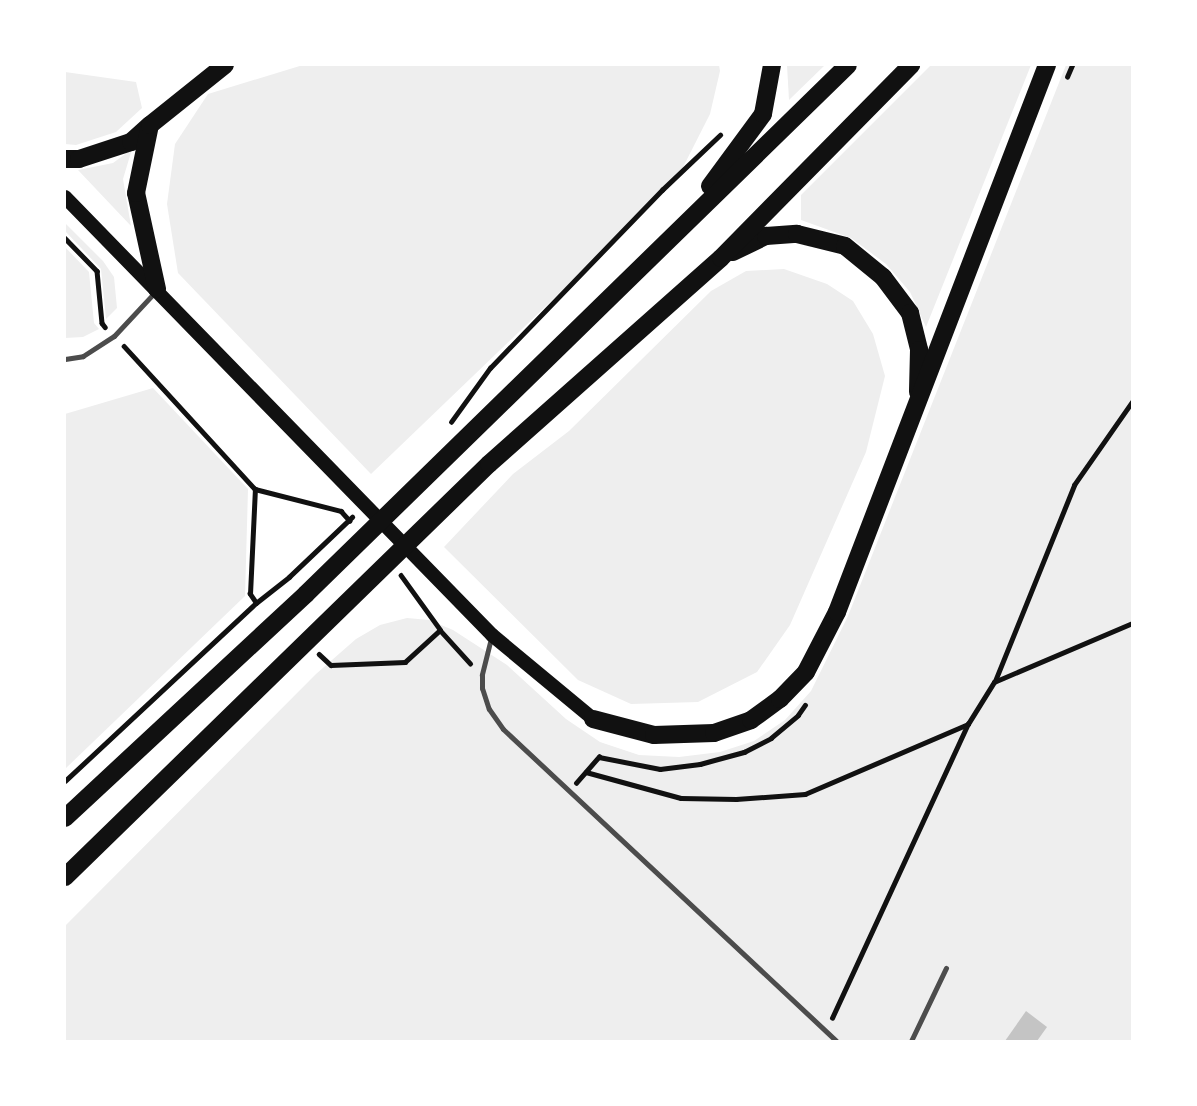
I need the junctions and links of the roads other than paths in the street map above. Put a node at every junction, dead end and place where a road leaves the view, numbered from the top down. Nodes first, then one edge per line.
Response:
1 (225, 65) edge
2 (772, 65) edge
3 (848, 65) edge
4 (911, 65) edge
5 (1047, 65) edge
6 (150, 125) junction
7 (65, 159) edge
8 (65, 198) edge
9 (681, 226) junction
10 (721, 258) junction
11 (157, 289) junction
12 (65, 359) edge
13 (918, 404) junction
14 (492, 635) junction
15 (593, 719) joint
16 (65, 818) edge
17 (65, 877) edge
18 (946, 968) dead end
19 (836, 1041) edge
20 (911, 1041) edge

1 - 6 main road
2 - 9 main road
3 - 9 main road
4 - 10 main road
5 - 13 main road
6 - 7 main road
6 - 11 main road
8 - 11 main road
9 - 16 main road
10 - 13 main road
10 - 17 main road
11 - 12 lane
11 - 14 main road
13 - 15 main road
14 - 15 main road
14 - 19 lane
18 - 20 lane

